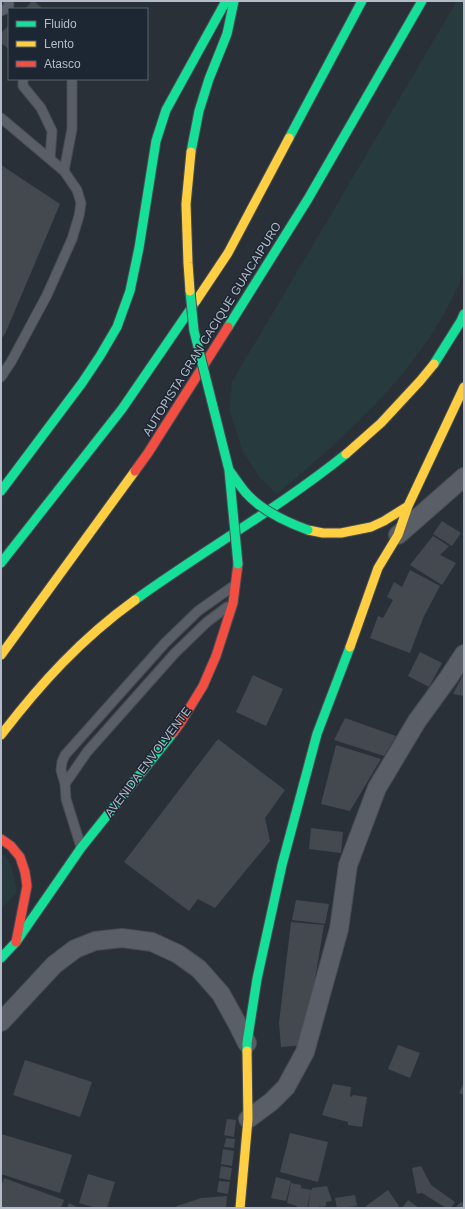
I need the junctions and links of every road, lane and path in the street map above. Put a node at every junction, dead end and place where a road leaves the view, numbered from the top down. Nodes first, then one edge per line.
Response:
1 (8, 1) edge
2 (226, 1) edge
3 (234, 1) edge
4 (362, 1) edge
5 (422, 1) edge
6 (1, 11) edge
7 (23, 80) edge
8 (72, 80) edge
9 (1, 118) edge
10 (50, 159) junction
11 (64, 171) junction
12 (464, 314) edge
13 (1, 377) edge
14 (464, 387) edge
15 (228, 470) junction
16 (464, 477) edge
17 (1, 491) edge
18 (408, 506) junction
19 (398, 534) junction
20 (1, 563) edge
21 (235, 585) junction
22 (233, 602) junction
23 (464, 654) edge
24 (1, 655) edge
25 (1, 735) edge
26 (65, 784) junction
27 (1, 839) edge
28 (81, 848) junction
29 (16, 942) junction
30 (1, 958) edge
31 (1, 1022) edge
32 (247, 1043) junction
33 (248, 1119) junction
34 (240, 1208) edge

1 - 6 lane
2 - 17 main road
3 - 15 main road, AVENIDA ENVOLVENTE, bridge
4 - 20 main road
5 - 24 main road, AUTOPISTA GRAN CACIQUE GUAICAIPURO
7 - 10 lane
8 - 11 lane
9 - 10 lane
10 - 11 lane
11 - 13 lane
12 - 25 main road
14 - 18 main road
15 - 18 main road, bridge
15 - 21 main road, AVENIDA ENVOLVENTE, bridge
16 - 19 street
18 - 19 main road
19 - 32 main road
21 - 22 main road, AVENIDA ENVOLVENTE
21 - 26 lane
22 - 26 lane
22 - 28 main road, AVENIDA ENVOLVENTE
23 - 33 street
26 - 28 lane
27 - 29 main road
28 - 29 main road, AVENIDA ENVOLVENTE
29 - 30 main road, AVENIDA ENVOLVENTE
31 - 32 street
32 - 33 main road
33 - 34 main road

